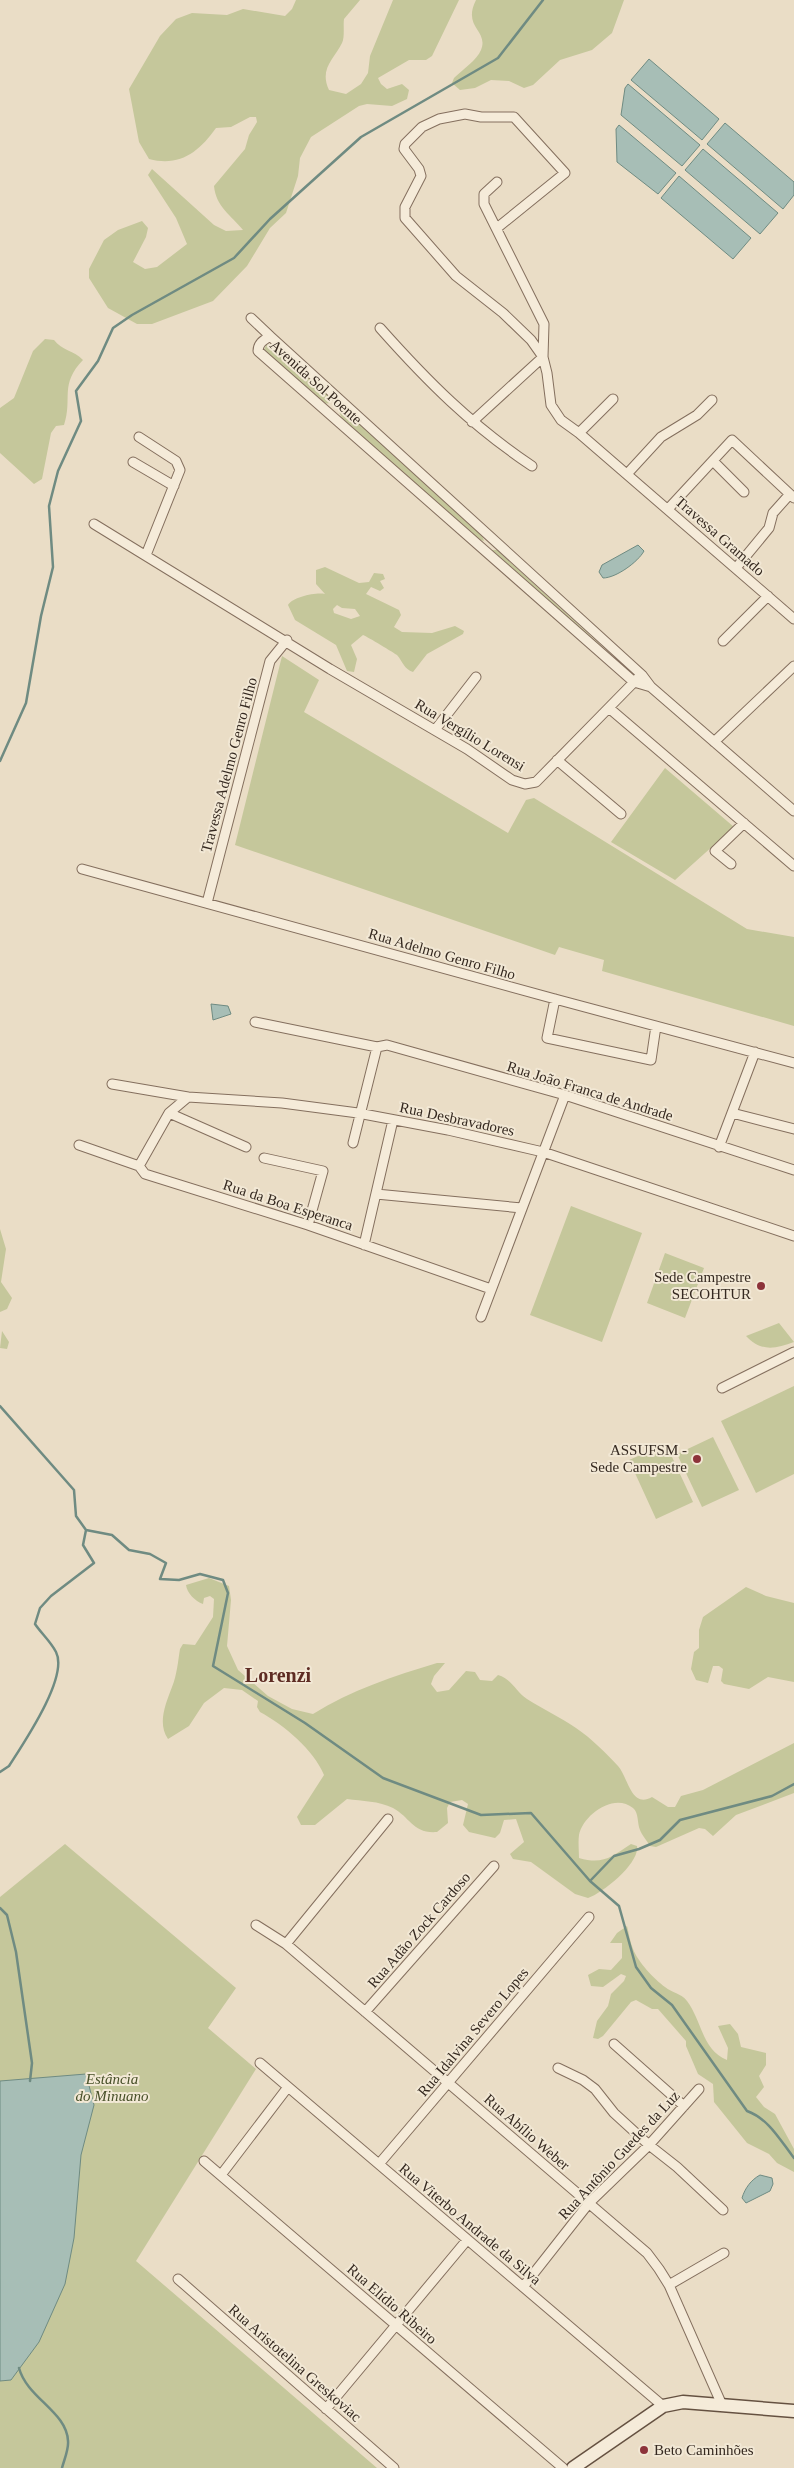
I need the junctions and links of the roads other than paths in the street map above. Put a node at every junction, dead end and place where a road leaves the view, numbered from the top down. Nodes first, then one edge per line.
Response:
1 (498, 182) dead end
2 (497, 228) junction
3 (251, 318) dead end
4 (380, 328) dead end
5 (270, 336) junction
6 (543, 357) junction
7 (613, 399) dead end
8 (712, 400) dead end
9 (343, 402) junction
10 (331, 416) junction
11 (472, 422) junction
12 (579, 433) junction
13 (139, 437) dead end
14 (713, 461) junction
15 (134, 462) dead end
16 (532, 466) dead end
17 (627, 474) junction
18 (174, 486) junction
19 (744, 492) dead end
20 (792, 496) edge
21 (668, 510) junction
22 (94, 524) dead end
23 (495, 541) junction
24 (484, 551) junction
25 (146, 555) junction
26 (736, 568) junction
27 (768, 596) junction
28 (794, 619) edge
29 (287, 640) junction
30 (724, 641) dead end
31 (794, 666) edge
32 (642, 674) junction
33 (476, 677) dead end
34 (634, 682) junction
35 (651, 687) junction
36 (609, 708) junction
37 (435, 730) junction
38 (714, 742) junction
39 (557, 760) junction
40 (794, 811) edge
41 (621, 814) dead end
42 (744, 824) junction
43 (731, 864) dead end
44 (794, 866) edge
45 (82, 869) dead end
46 (207, 903) junction
47 (555, 999) junction
48 (255, 1022) dead end
49 (656, 1026) junction
50 (376, 1047) junction
51 (755, 1052) junction
52 (794, 1062) edge
53 (112, 1084) dead end
54 (565, 1095) junction
55 (188, 1097) junction
56 (732, 1112) junction
57 (169, 1113) junction
58 (358, 1113) junction
59 (393, 1120) junction
60 (794, 1129) edge
61 (352, 1143) dead end
62 (79, 1145) dead end
63 (246, 1147) dead end
64 (719, 1147) junction
65 (543, 1152) junction
66 (264, 1158) dead end
67 (139, 1166) junction
68 (794, 1170) edge
69 (376, 1194) junction
70 (522, 1208) junction
71 (308, 1225) junction
72 (794, 1236) edge
73 (364, 1244) junction
74 (491, 1289) junction
75 (481, 1317) dead end
76 (794, 1352) edge
77 (722, 1388) dead end
78 (388, 1819) dead end
79 (494, 1866) dead end
80 (588, 1917) dead end
81 (256, 1925) dead end
82 (286, 1944) junction
83 (365, 2012) junction
84 (614, 2044) dead end
85 (260, 2064) dead end
86 (558, 2068) dead end
87 (448, 2082) junction
88 (288, 2087) junction
89 (699, 2089) dead end
90 (684, 2106) junction
91 (649, 2146) junction
92 (204, 2161) dead end
93 (379, 2164) junction
94 (221, 2175) junction
95 (588, 2203) junction
96 (723, 2210) dead end
97 (467, 2240) junction
98 (724, 2253) dead end
99 (178, 2279) dead end
100 (669, 2285) junction
101 (523, 2287) junction
102 (396, 2325) junction
103 (722, 2405) junction
104 (663, 2406) junction
105 (326, 2409) junction
106 (794, 2411) edge
107 (394, 2468) edge
108 (563, 2468) edge
109 (573, 2468) edge

1 - 2 street, Travessa Gramado
2 - 6 street, Travessa Gramado
2 - 6 street
3 - 5 street
4 - 11 street
5 - 9 street, Avenida Sol Poente
5 - 10 street, Avenida Sol Poente
6 - 11 street
6 - 12 street, Travessa Gramado
7 - 12 street
8 - 17 street
9 - 10 street
9 - 23 street, Avenida Sol Poente
10 - 24 street, Avenida Sol Poente
11 - 16 street
12 - 17 street, Travessa Gramado
13 - 18 street
14 - 19 street
14 - 20 street
14 - 21 street
15 - 18 street
17 - 21 street, Travessa Gramado
18 - 25 street
20 - 26 street
21 - 26 street, Travessa Gramado
22 - 25 street, Rua Vergílio Lorensi
23 - 24 street
23 - 32 street, Avenida Sol Poente
24 - 34 street, Avenida Sol Poente
25 - 29 street, Rua Vergílio Lorensi
26 - 27 street, Travessa Gramado
27 - 28 street, Travessa Gramado
27 - 30 street
29 - 37 street, Rua Vergílio Lorensi
29 - 46 street, Travessa Adelmo Genro Filho
31 - 38 street
32 - 34 street, Rua Vergílio Lorensi
32 - 35 street, Avenida Sol Poente
33 - 37 street
34 - 35 street
34 - 36 street, Rua Vergílio Lorensi
35 - 38 street
36 - 39 street, Rua Vergílio Lorensi
36 - 42 street
37 - 39 street, Rua Vergílio Lorensi
38 - 40 street
39 - 41 street
42 - 43 street
42 - 44 street
45 - 46 street, Rua Adelmo Genro Filho
46 - 47 street, Rua Adelmo Genro Filho
47 - 49 street, Rua Adelmo Genro Filho
47 - 49 street
48 - 50 street, Rua João Franca de Andrade
49 - 51 street, Rua Adelmo Genro Filho
50 - 54 street, Rua João Franca de Andrade
50 - 58 street
51 - 52 street, Rua Adelmo Genro Filho
51 - 56 street
53 - 55 street, Rua Desbravadores
54 - 64 street, Rua João Franca de Andrade
54 - 65 street
55 - 57 street
55 - 58 street, Rua Desbravadores
56 - 60 street
56 - 64 street
57 - 63 street
57 - 67 street
58 - 59 street, Rua Desbravadores
58 - 61 street
59 - 65 street, Rua Desbravadores
59 - 69 street
62 - 67 street, Rua da Boa Esperanca
64 - 68 street, Rua João Franca de Andrade
65 - 70 street
65 - 72 street, Rua Desbravadores
66 - 71 street
67 - 71 street, Rua da Boa Esperanca
69 - 70 street
69 - 73 street
70 - 74 street
71 - 73 street, Rua da Boa Esperanca
73 - 74 street, Rua da Boa Esperanca
74 - 75 street
76 - 77 street
78 - 82 street
79 - 83 street, Rua Adão Zock Cardoso
80 - 87 street, Rua Idalvina Severo Lopes
81 - 82 street, Rua Abílio Weber
82 - 83 street, Rua Abílio Weber
83 - 87 street, Rua Abílio Weber
84 - 90 street
85 - 88 street, Rua Viterbo Andrade da Silva
86 - 91 street
87 - 93 street, Rua Idalvina Severo Lopes
87 - 95 street, Rua Abílio Weber
88 - 93 street, Rua Viterbo Andrade da Silva
88 - 94 street
89 - 90 street, Rua Antônio Guedes da Luz
90 - 91 street, Rua Antônio Guedes da Luz
91 - 95 street, Rua Antônio Guedes da Luz
91 - 96 street
92 - 94 street, Rua Elídio Ribeiro
93 - 97 street, Rua Viterbo Andrade da Silva
94 - 102 street, Rua Elídio Ribeiro
95 - 100 street, Rua Abílio Weber
95 - 101 street, Rua Antônio Guedes da Luz
97 - 101 street, Rua Viterbo Andrade da Silva
97 - 102 street
98 - 100 street
99 - 105 street, Rua Aristotelina Greskoviac
100 - 103 street, Rua Abílio Weber
101 - 104 street, Rua Viterbo Andrade da Silva
102 - 105 street
102 - 108 street, Rua Elídio Ribeiro
103 - 104 street
103 - 106 street
104 - 109 street
105 - 107 street, Rua Aristotelina Greskoviac

